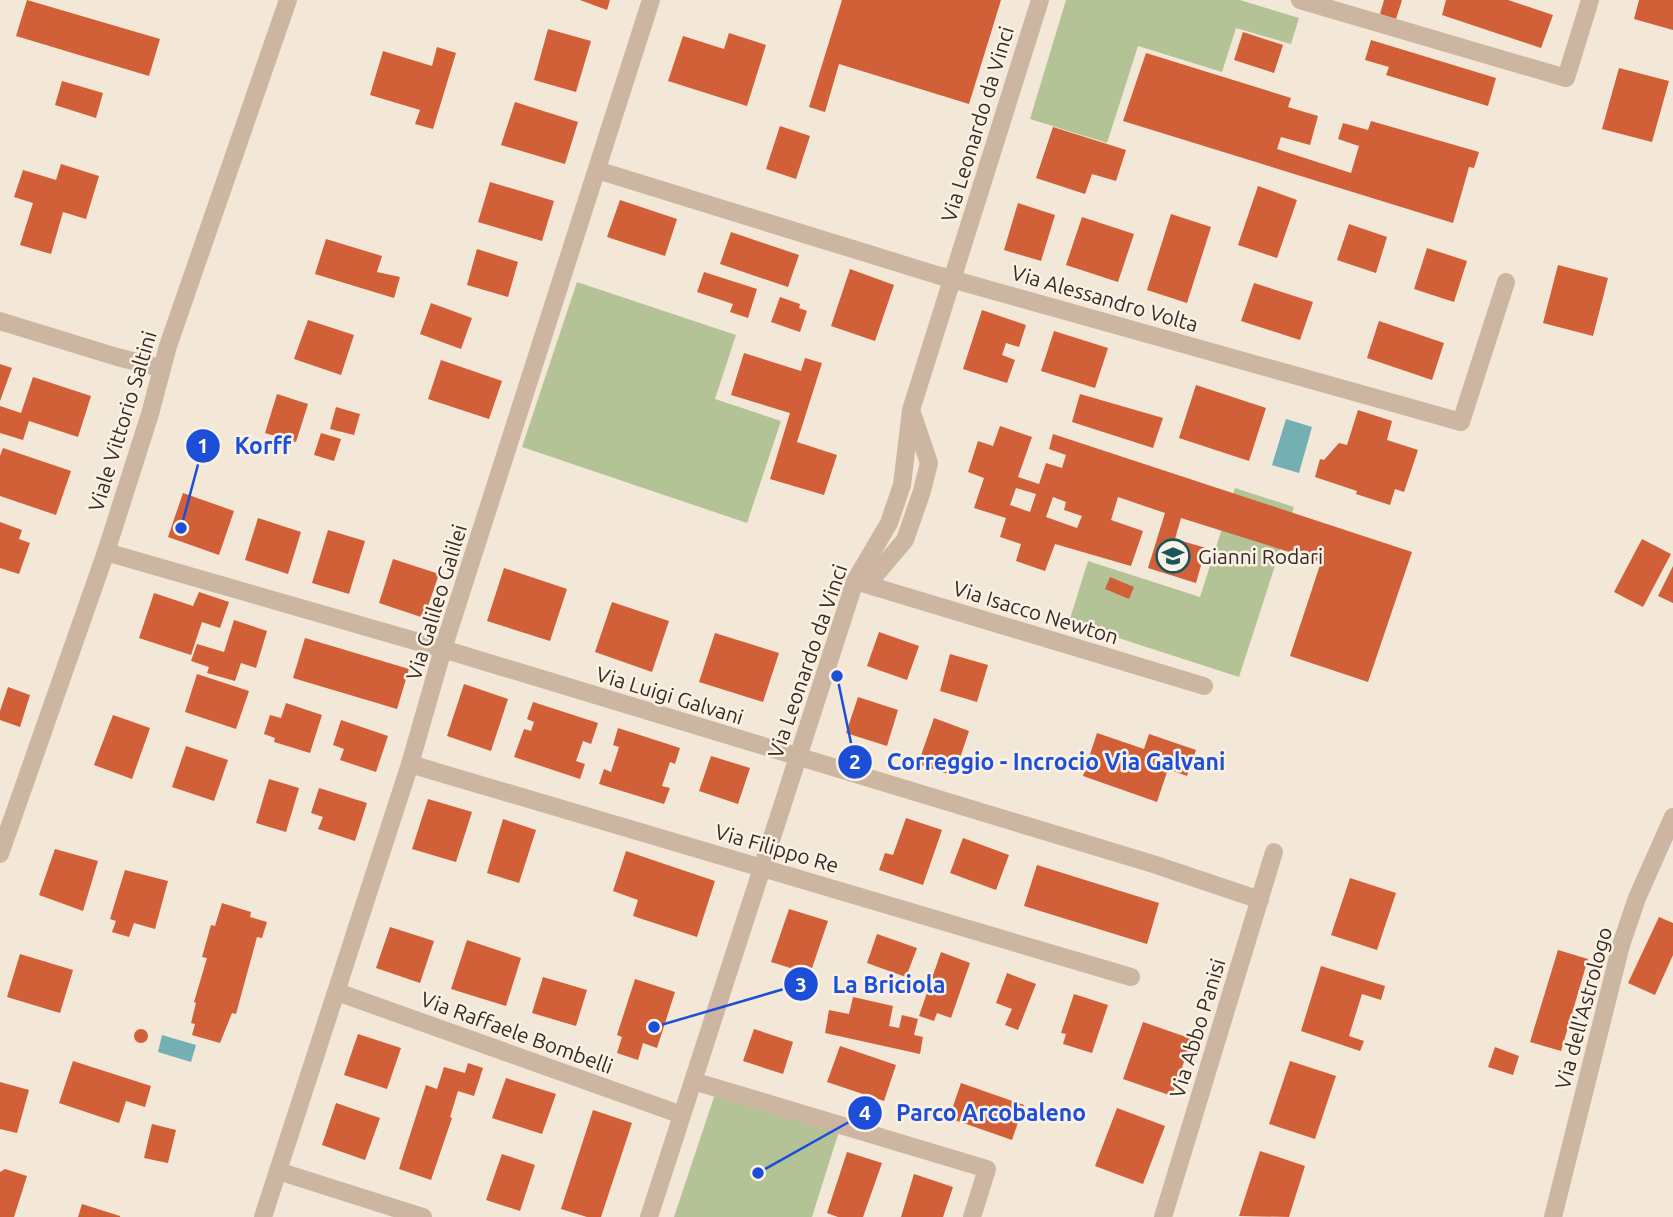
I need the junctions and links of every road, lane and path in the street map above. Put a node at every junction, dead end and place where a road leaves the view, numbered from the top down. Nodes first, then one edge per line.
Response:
1 (288, 0) edge
2 (651, 0) edge
3 (1040, 0) edge
4 (1300, 0) edge
5 (1590, 0) edge
6 (597, 170) junction
7 (953, 279) junction
8 (1506, 282) dead end
9 (0, 321) edge
10 (161, 368) junction
11 (106, 552) junction
12 (855, 581) junction
13 (443, 649) junction
14 (1204, 686) dead end
15 (796, 758) junction
16 (410, 764) junction
17 (1673, 817) edge
18 (1274, 852) dead end
19 (0, 854) edge
20 (761, 867) junction
21 (1260, 900) junction
22 (1131, 977) dead end
23 (337, 992) junction
24 (694, 1081) junction
25 (682, 1115) junction
26 (278, 1171) junction
27 (263, 1217) edge
28 (423, 1217) edge
29 (649, 1217) edge
30 (972, 1217) edge
31 (1163, 1217) edge
32 (1553, 1217) edge

1 - 10 street, Viale Vittorio Saltini
2 - 6 street, Via Galileo Galilei
3 - 7 street, Via Leonardo da Vinci
4 - 5 street
6 - 7 street, Via Alessandro Volta
6 - 13 street, Via Galileo Galilei
7 - 8 street, Via Alessandro Volta
7 - 12 street, Via Leonardo da Vinci
9 - 10 street
10 - 11 street, Viale Vittorio Saltini
11 - 13 street, Via Luigi Galvani
11 - 19 street, Viale Vittorio Saltini
12 - 14 street, Via Isacco Newton
12 - 15 street, Via Leonardo da Vinci
13 - 15 street, Via Luigi Galvani
13 - 16 street, Via Galileo Galilei
15 - 20 street, Via Leonardo da Vinci
15 - 21 street, Via Luigi Galvani
16 - 20 street, Via Filippo Re
16 - 23 street, Via Galileo Galilei
17 - 32 street, Via dell'Astrologo
18 - 21 street, Via Abbo Panisi
20 - 22 street, Via Filippo Re
20 - 24 street, Via Leonardo da Vinci
21 - 31 street, Via Abbo Panisi
23 - 25 street, Via Raffaele Bombelli
23 - 26 street, Via Galileo Galilei
24 - 25 street, Via Leonardo da Vinci
24 - 30 street
25 - 29 street, Via Leonardo da Vinci
26 - 27 street, Via Galileo Galilei
26 - 28 street

